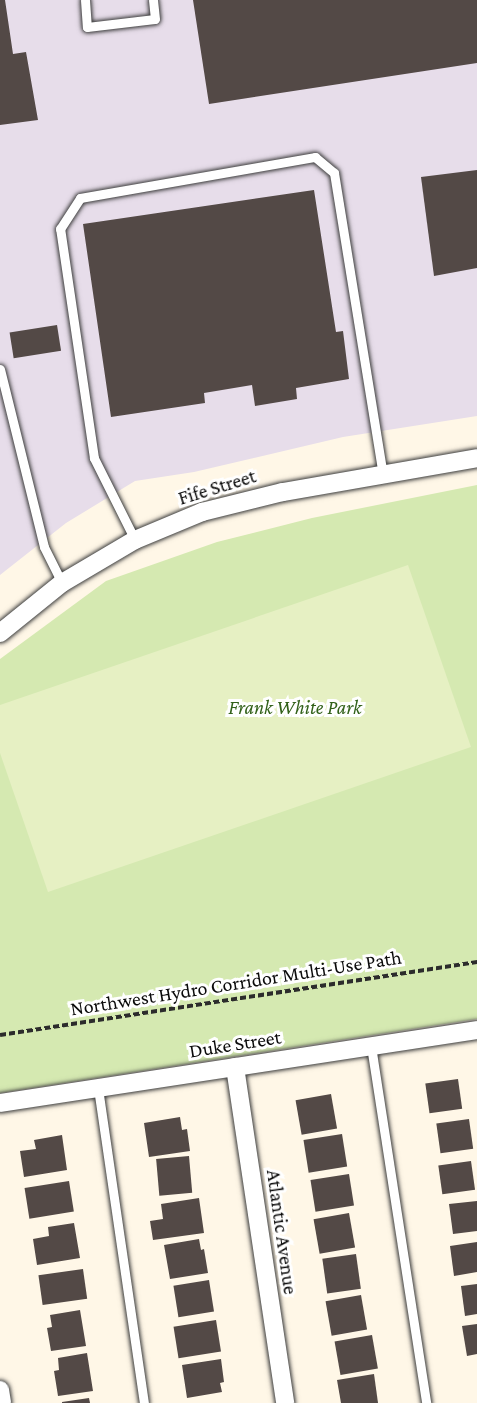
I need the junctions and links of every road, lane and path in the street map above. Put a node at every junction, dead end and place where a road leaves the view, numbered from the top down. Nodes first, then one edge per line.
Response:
1 (85, 0) edge
2 (153, 0) edge
3 (0, 369) edge
4 (477, 458) edge
5 (383, 474) junction
6 (135, 540) junction
7 (62, 583) junction
8 (0, 633) edge
9 (477, 962) edge
10 (477, 1030) edge
11 (0, 1035) edge
12 (370, 1046) junction
13 (235, 1067) junction
14 (98, 1088) junction
15 (0, 1103) edge
16 (0, 1390) edge
17 (2, 1403) edge
18 (144, 1403) edge
19 (285, 1403) edge
20 (426, 1403) edge

1 - 2 lane
3 - 7 lane
4 - 5 street, Fife Street
5 - 6 street, Fife Street
5 - 6 lane
6 - 7 street, Fife Street
7 - 8 street, Fife Street
9 - 11 path, Northwest Hydro Corridor Multi-Use Path
10 - 12 street, Duke Street
12 - 13 street, Duke Street
12 - 20 lane
13 - 14 street, Duke Street
13 - 19 street, Atlantic Avenue
14 - 15 street, Duke Street
14 - 18 lane
16 - 17 street

